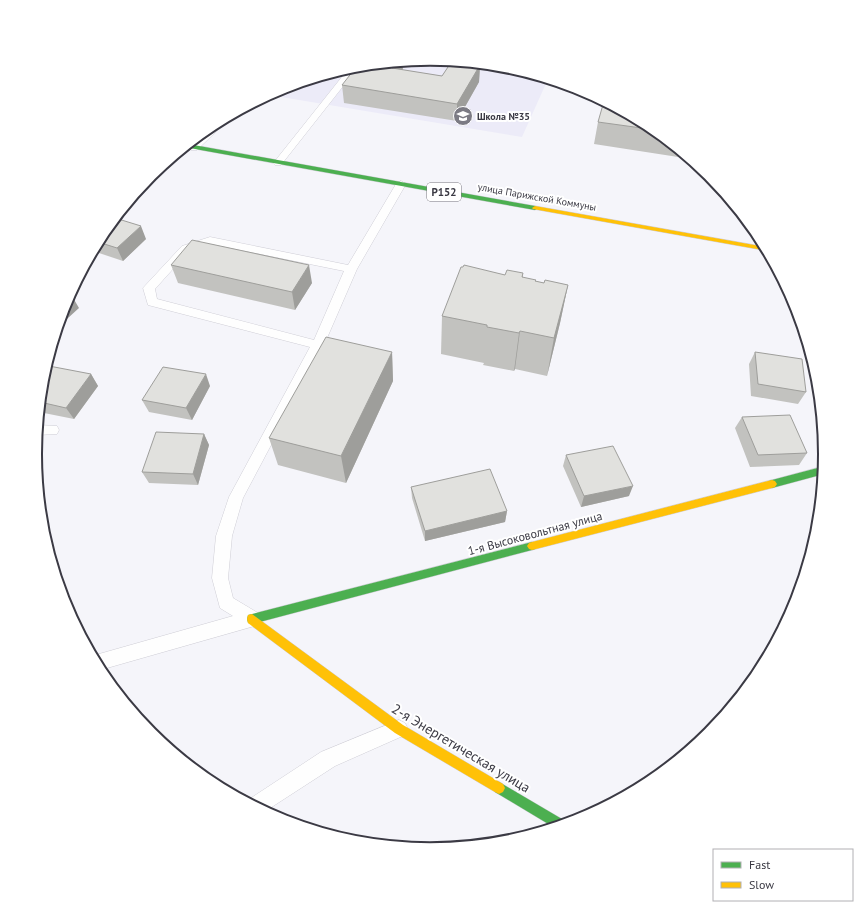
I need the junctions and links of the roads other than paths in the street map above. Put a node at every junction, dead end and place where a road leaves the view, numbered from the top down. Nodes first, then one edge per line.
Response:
1 (348, 75) edge
2 (192, 147) edge
3 (278, 163) junction
4 (400, 184) junction
5 (759, 248) edge
6 (351, 269) junction
7 (318, 345) junction
8 (43, 430) edge
9 (52, 430) dead end
10 (818, 471) edge
11 (252, 619) junction
12 (102, 662) edge
13 (399, 729) junction
14 (260, 803) edge
15 (556, 822) edge

1 - 3 lane
2 - 3 street, улица Парижской Коммуны / Р152
3 - 4 street, улица Парижской Коммуны / Р152
4 - 5 street, улица Парижской Коммуны / Р152
4 - 6 lane
6 - 7 lane
6 - 7 lane
7 - 11 lane
8 - 9 lane
10 - 11 street, 1-я Высоковольтная улица
11 - 12 lane
11 - 13 street, 2-я Энергетическая улица
13 - 14 lane
13 - 15 street, 2-я Энергетическая улица

